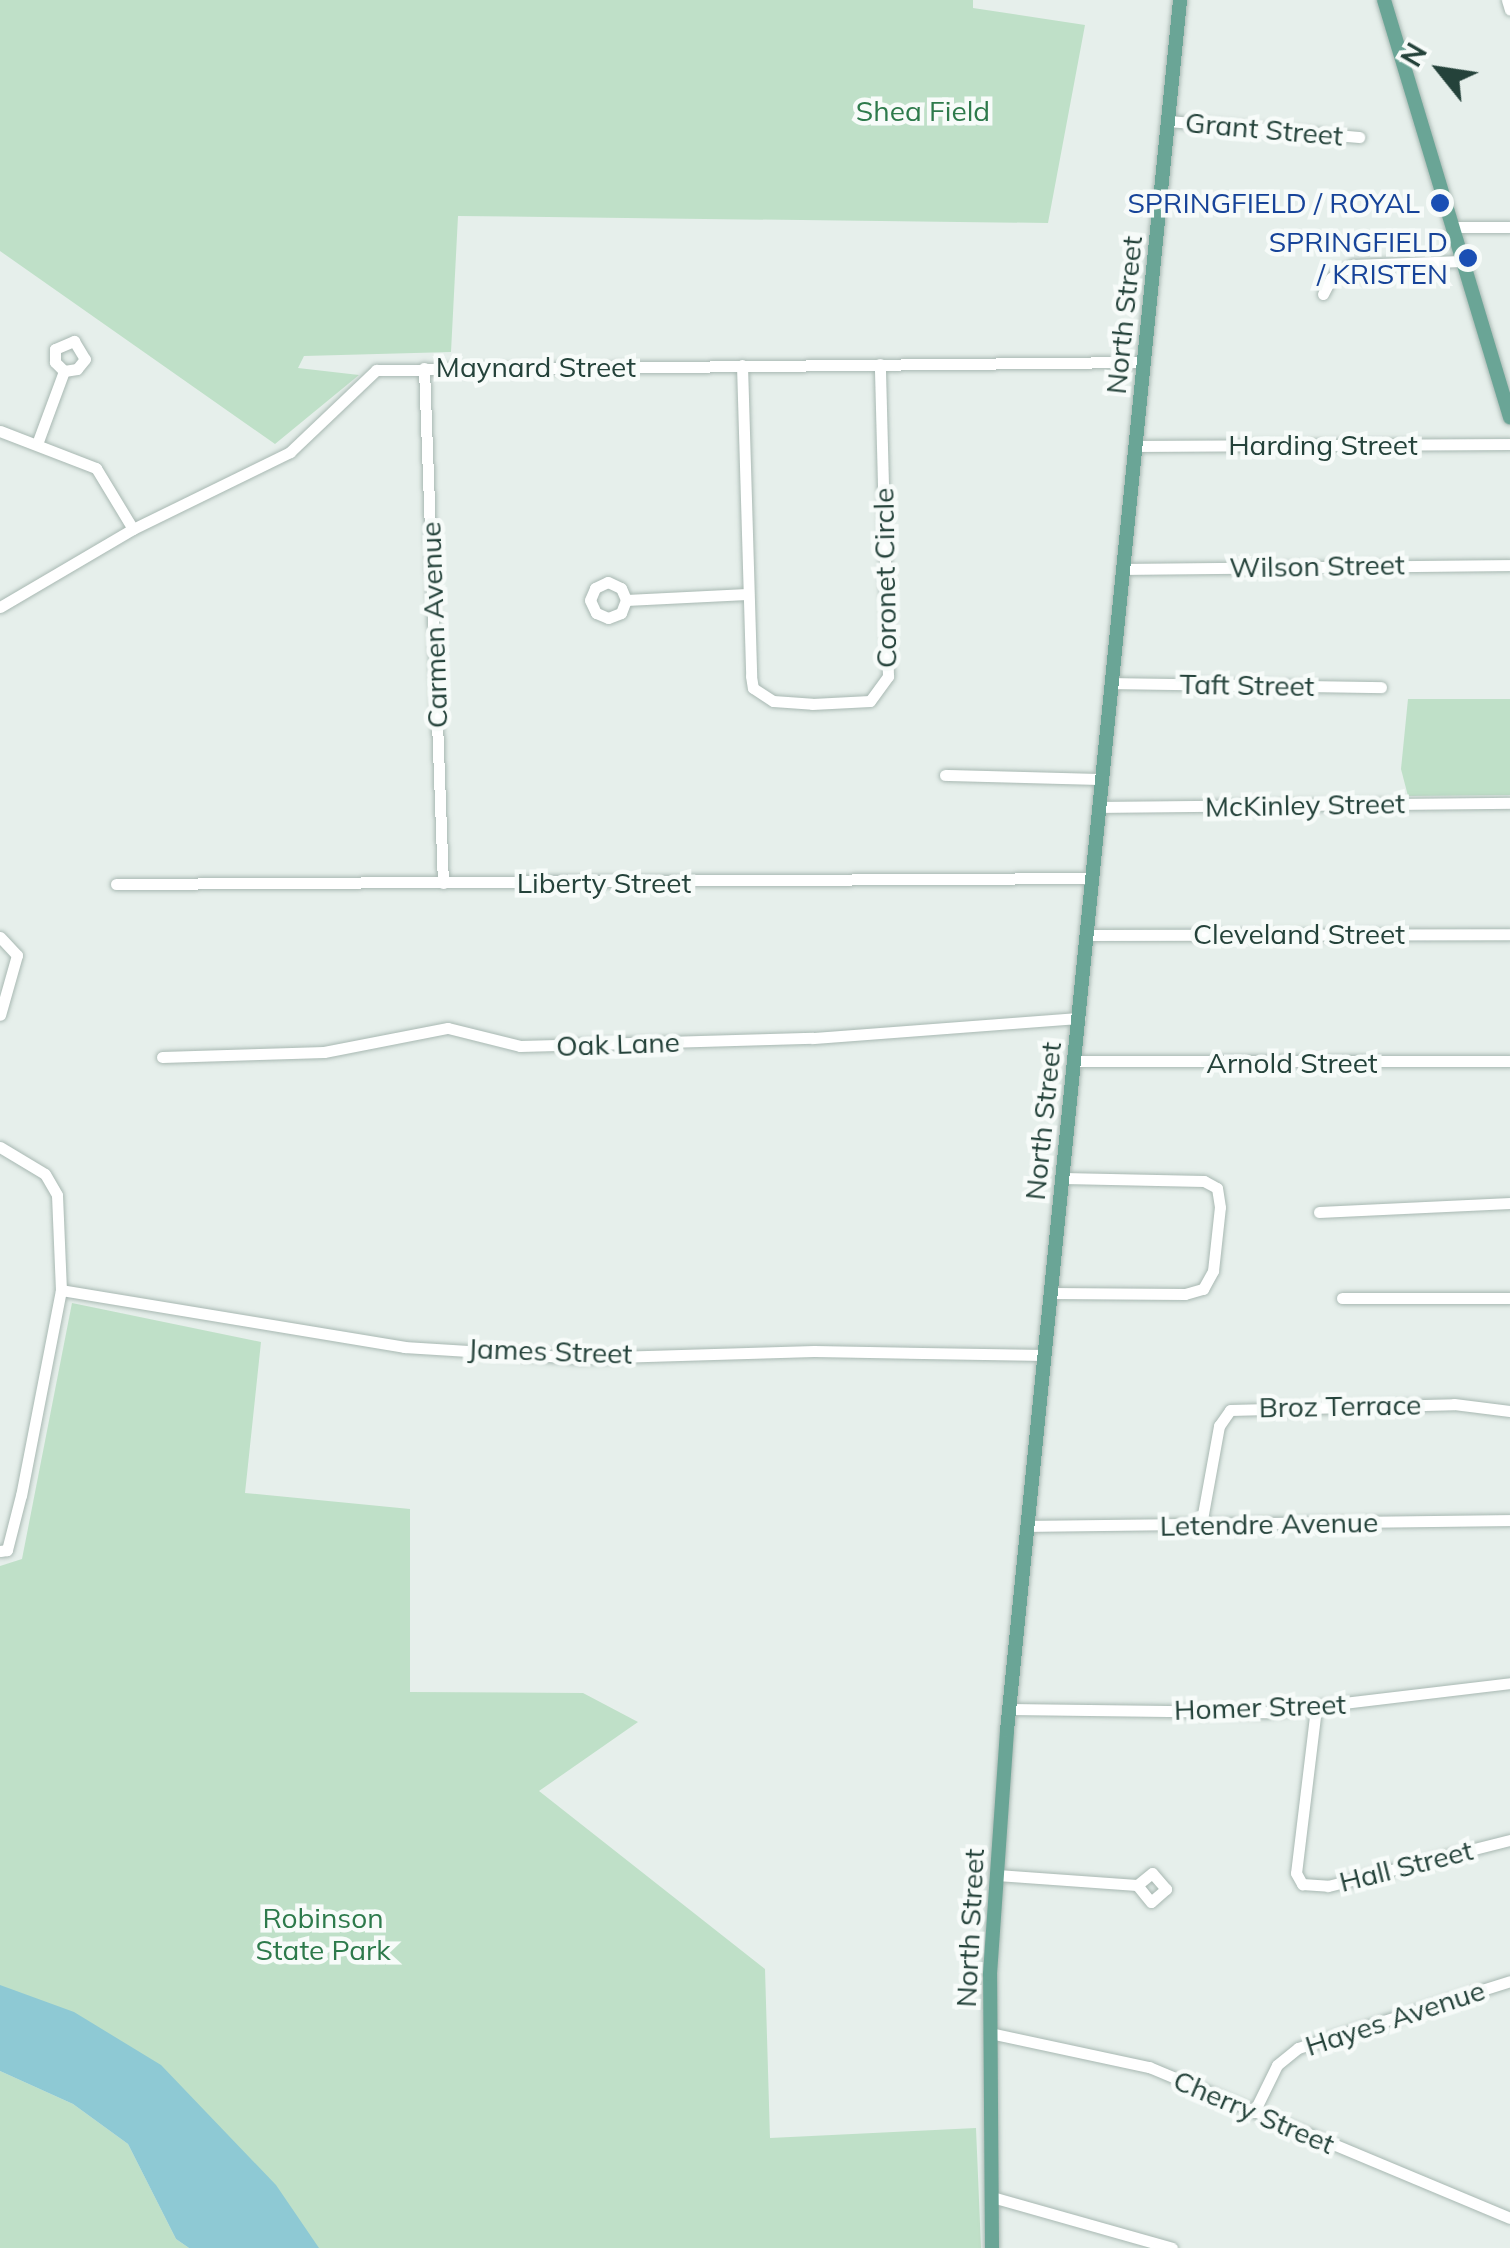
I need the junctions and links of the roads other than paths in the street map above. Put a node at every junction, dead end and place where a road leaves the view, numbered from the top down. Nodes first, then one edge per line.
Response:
1 (1180, 0) edge
2 (1384, 0) edge
3 (1507, 0) edge
4 (1510, 10) edge
5 (1168, 121) junction
6 (1360, 137) dead end
7 (1452, 227) junction
8 (1510, 227) edge
9 (1462, 260) junction
10 (1323, 294) dead end
11 (1145, 362) junction
12 (880, 364) junction
13 (742, 365) junction
14 (424, 368) junction
15 (64, 371) dead end
16 (1510, 417) edge
17 (0, 432) edge
18 (37, 444) junction
19 (1510, 444) edge
20 (1136, 446) junction
21 (133, 529) junction
22 (1510, 565) edge
23 (1124, 568) junction
24 (747, 594) junction
25 (626, 600) dead end
26 (0, 607) edge
27 (1112, 683) junction
28 (1381, 688) dead end
29 (945, 775) dead end
30 (1103, 779) junction
31 (1510, 802) edge
32 (1100, 806) junction
33 (1093, 878) junction
34 (443, 883) junction
35 (116, 884) dead end
36 (1087, 934) junction
37 (1510, 934) edge
38 (0, 936) edge
39 (0, 1015) edge
40 (1079, 1018) junction
41 (162, 1057) dead end
42 (1074, 1061) junction
43 (1510, 1061) edge
44 (0, 1147) edge
45 (1063, 1178) junction
46 (1510, 1203) edge
47 (1320, 1212) dead end
48 (61, 1290) junction
49 (1051, 1292) junction
50 (1342, 1298) dead end
51 (1510, 1298) edge
52 (1045, 1355) junction
53 (1510, 1411) edge
54 (1510, 1520) edge
55 (1201, 1525) junction
56 (1028, 1526) junction
57 (0, 1552) edge
58 (1510, 1683) edge
59 (1316, 1708) junction
60 (1009, 1710) junction
61 (1510, 1840) edge
62 (997, 1875) junction
63 (1137, 1885) dead end
64 (1510, 1981) edge
65 (990, 2032) junction
66 (1254, 2112) junction
67 (992, 2196) junction
68 (1510, 2218) edge
69 (992, 2248) edge
70 (1172, 2248) edge

1 - 5 main road, North Street
2 - 7 main road
3 - 4 street
5 - 6 street, Grant Street
5 - 11 main road, North Street
7 - 8 street
7 - 9 main road
9 - 10 street
9 - 16 main road
11 - 12 street, Maynard Street
11 - 20 main road, North Street
12 - 13 street, Maynard Street
12 - 24 street, Coronet Circle
13 - 14 street, Maynard Street
13 - 24 street, Coronet Circle
14 - 21 street, Maynard Street
14 - 34 street, Carmen Avenue
15 - 18 street
17 - 18 street
18 - 21 street
19 - 20 street, Harding Street
20 - 23 main road, North Street
21 - 26 street, Maynard Street
22 - 23 street, Wilson Street
23 - 27 main road, North Street
24 - 25 street
27 - 28 street, Taft Street
27 - 30 main road, North Street
29 - 30 street
30 - 32 main road, North Street
31 - 32 street, McKinley Street
32 - 33 main road, North Street
33 - 34 street, Liberty Street
33 - 36 main road, North Street
34 - 35 street, Liberty Street
36 - 37 street, Cleveland Street
36 - 40 main road, North Street
38 - 39 street
40 - 41 street, Oak Lane
40 - 42 main road, North Street
42 - 43 street, Arnold Street
42 - 45 main road, North Street
44 - 48 street
45 - 49 main road, North Street
45 - 49 street
46 - 47 street
48 - 52 street, James Street
48 - 57 street
49 - 52 main road, North Street
50 - 51 street
52 - 56 main road, North Street
53 - 55 street, Broz Terrace
54 - 55 street, Letendre Avenue
55 - 56 street, Letendre Avenue
56 - 60 main road, North Street
58 - 59 street, Homer Street
59 - 60 street, Homer Street
59 - 61 street, Hall Street
60 - 62 main road, North Street
62 - 63 street
62 - 65 main road, North Street
64 - 66 street, Hayes Avenue
65 - 66 street, Cherry Street
65 - 67 main road, North Street
66 - 68 street, Cherry Street
67 - 69 main road, North Street
67 - 70 street

